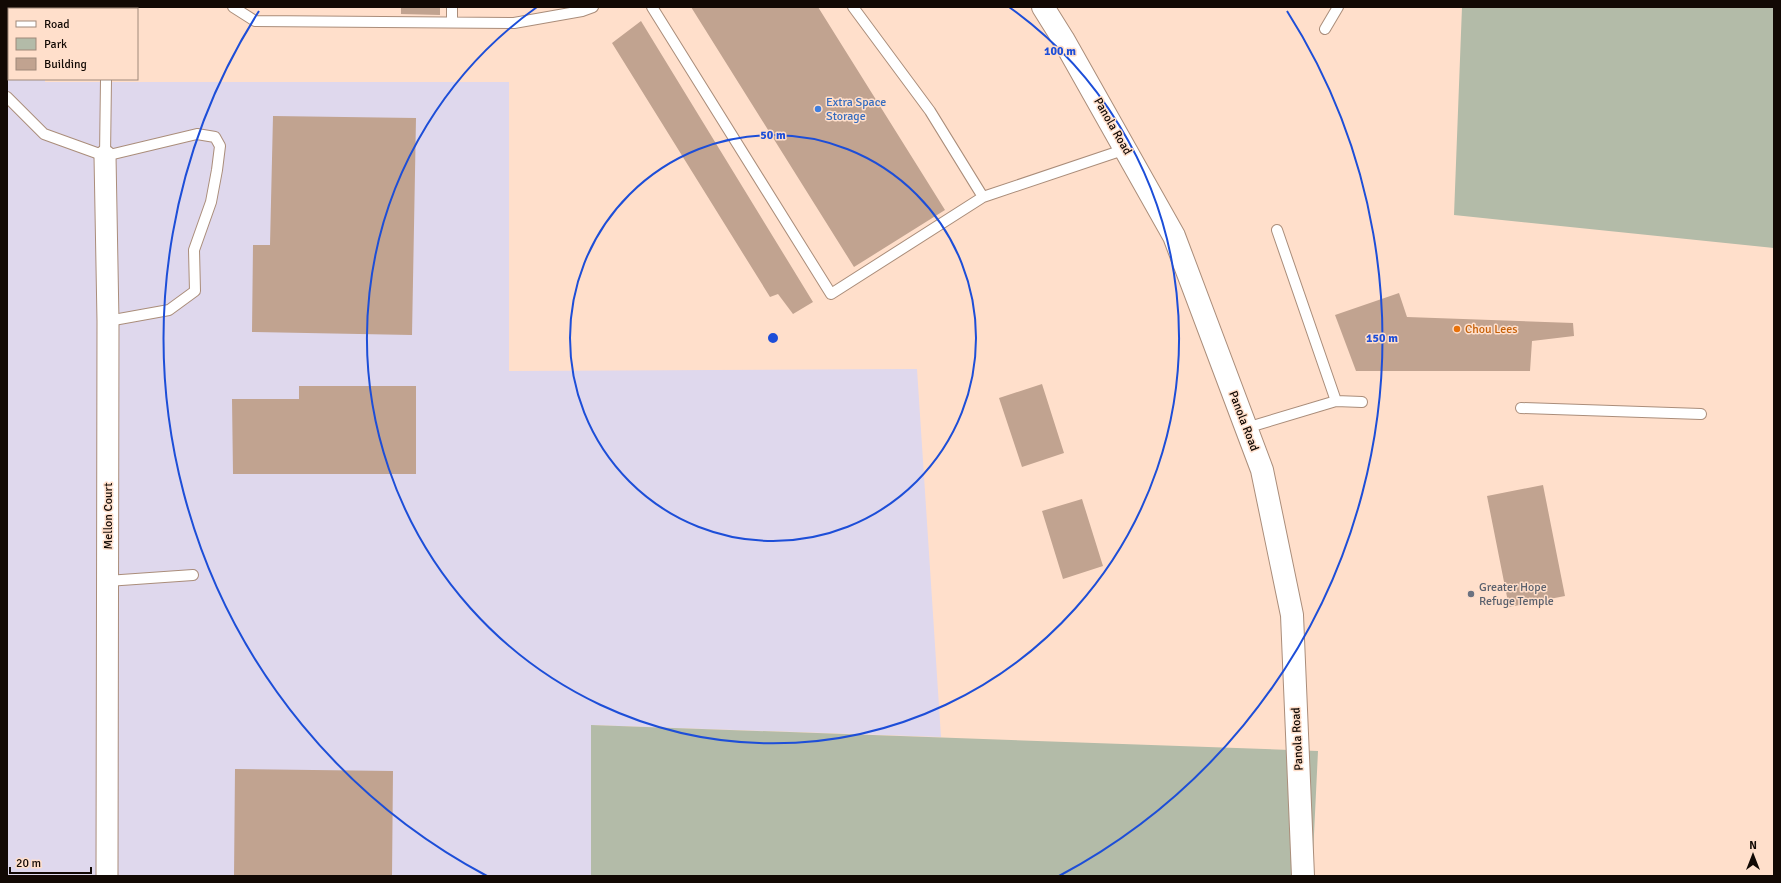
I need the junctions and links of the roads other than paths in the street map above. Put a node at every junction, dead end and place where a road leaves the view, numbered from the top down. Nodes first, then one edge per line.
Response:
1 (233, 7) edge
2 (452, 7) edge
3 (592, 7) edge
4 (652, 7) edge
5 (853, 7) edge
6 (1043, 7) edge
7 (1338, 7) edge
8 (452, 22) junction
9 (1325, 29) dead end
10 (106, 80) edge
11 (7, 97) edge
12 (1126, 149) junction
13 (105, 156) junction
14 (983, 197) junction
15 (1276, 230) dead end
16 (108, 321) junction
17 (1336, 401) junction
18 (1362, 402) dead end
19 (1521, 408) dead end
20 (1701, 414) dead end
21 (1246, 428) junction
22 (193, 575) dead end
23 (108, 581) junction
24 (107, 876) edge
25 (1304, 876) edge

1 - 8 lane
2 - 8 lane
3 - 8 lane
4 - 14 lane
5 - 14 lane
6 - 12 main road, Panola Road
7 - 9 lane
10 - 13 lane
11 - 13 lane
12 - 14 lane
12 - 21 main road, Panola Road
13 - 16 street, Mellon Court
13 - 16 lane
15 - 17 lane
16 - 23 street, Mellon Court
17 - 18 lane
17 - 21 lane
19 - 20 lane
21 - 25 main road, Panola Road
22 - 23 lane
23 - 24 street, Mellon Court

